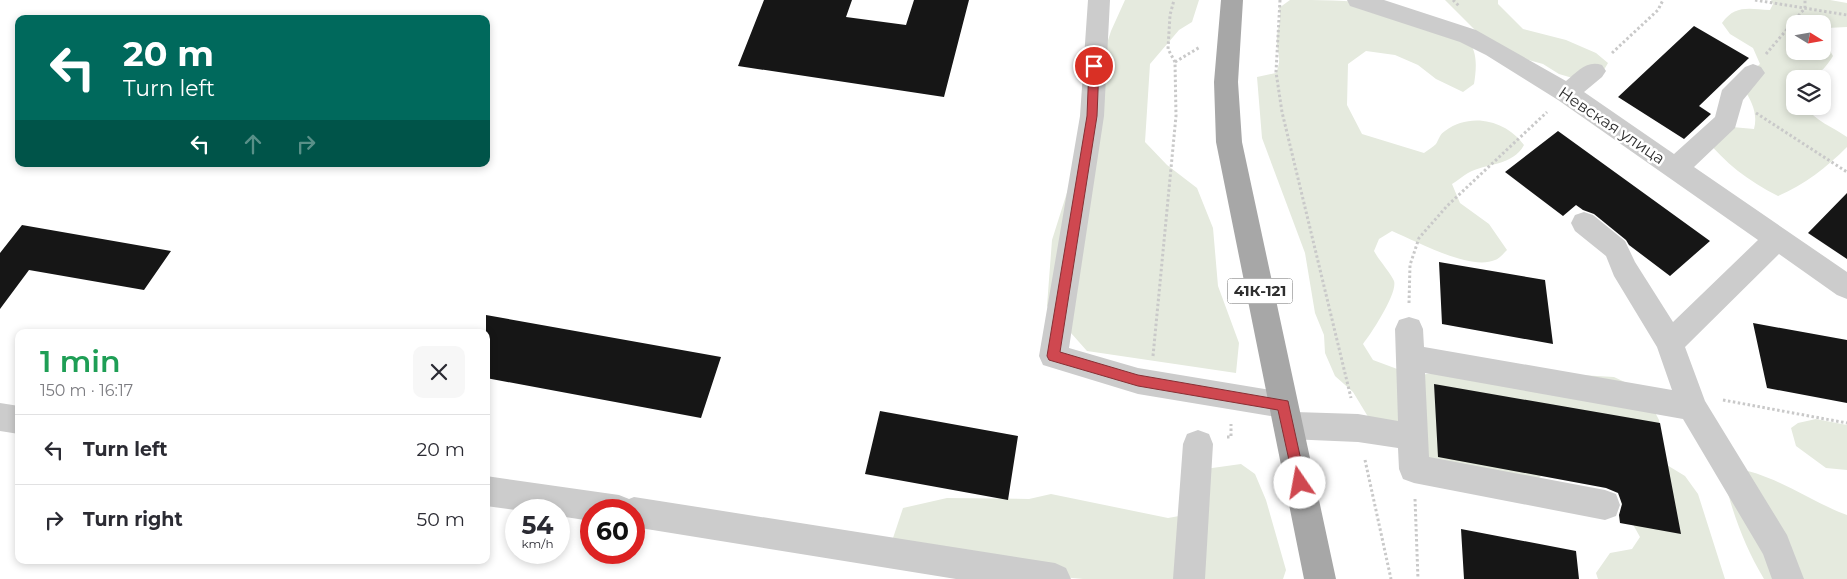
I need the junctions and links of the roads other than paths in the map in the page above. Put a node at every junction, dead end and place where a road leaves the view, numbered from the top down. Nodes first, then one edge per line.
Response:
1 (1099, 0) edge
2 (1232, 0) edge
3 (1358, 0) edge
4 (1594, 71) road end
5 (1753, 73) road end
6 (1567, 93) junction
7 (1676, 168) junction
8 (1584, 223) dead end
9 (1776, 239) junction
10 (1847, 288) edge
11 (1410, 329) road end
12 (1670, 343) junction
13 (1411, 358) junction
14 (1690, 400) junction
15 (1286, 415) junction
16 (0, 417) edge
17 (15, 419) edge
18 (1413, 437) junction
19 (1198, 444) dead end
20 (490, 492) edge
21 (580, 504) edge
22 (1605, 505) dead end
23 (645, 514) edge
24 (1055, 579) edge
25 (1189, 579) edge
26 (1320, 579) edge
27 (1788, 579) edge

1 - 15 street
2 - 15 main road, 41К-121
3 - 6 street, Невская улица
4 - 6 street
5 - 7 street
6 - 7 street, Невская улица
7 - 9 street, Невская улица
8 - 12 street
9 - 10 street, Невская улица
9 - 12 street
11 - 13 street
12 - 14 street
13 - 14 street
13 - 18 street
14 - 27 street
15 - 18 street
15 - 26 main road, 41К-121
16 - 17 street
18 - 22 street
19 - 25 street
20 - 21 street
23 - 24 street

